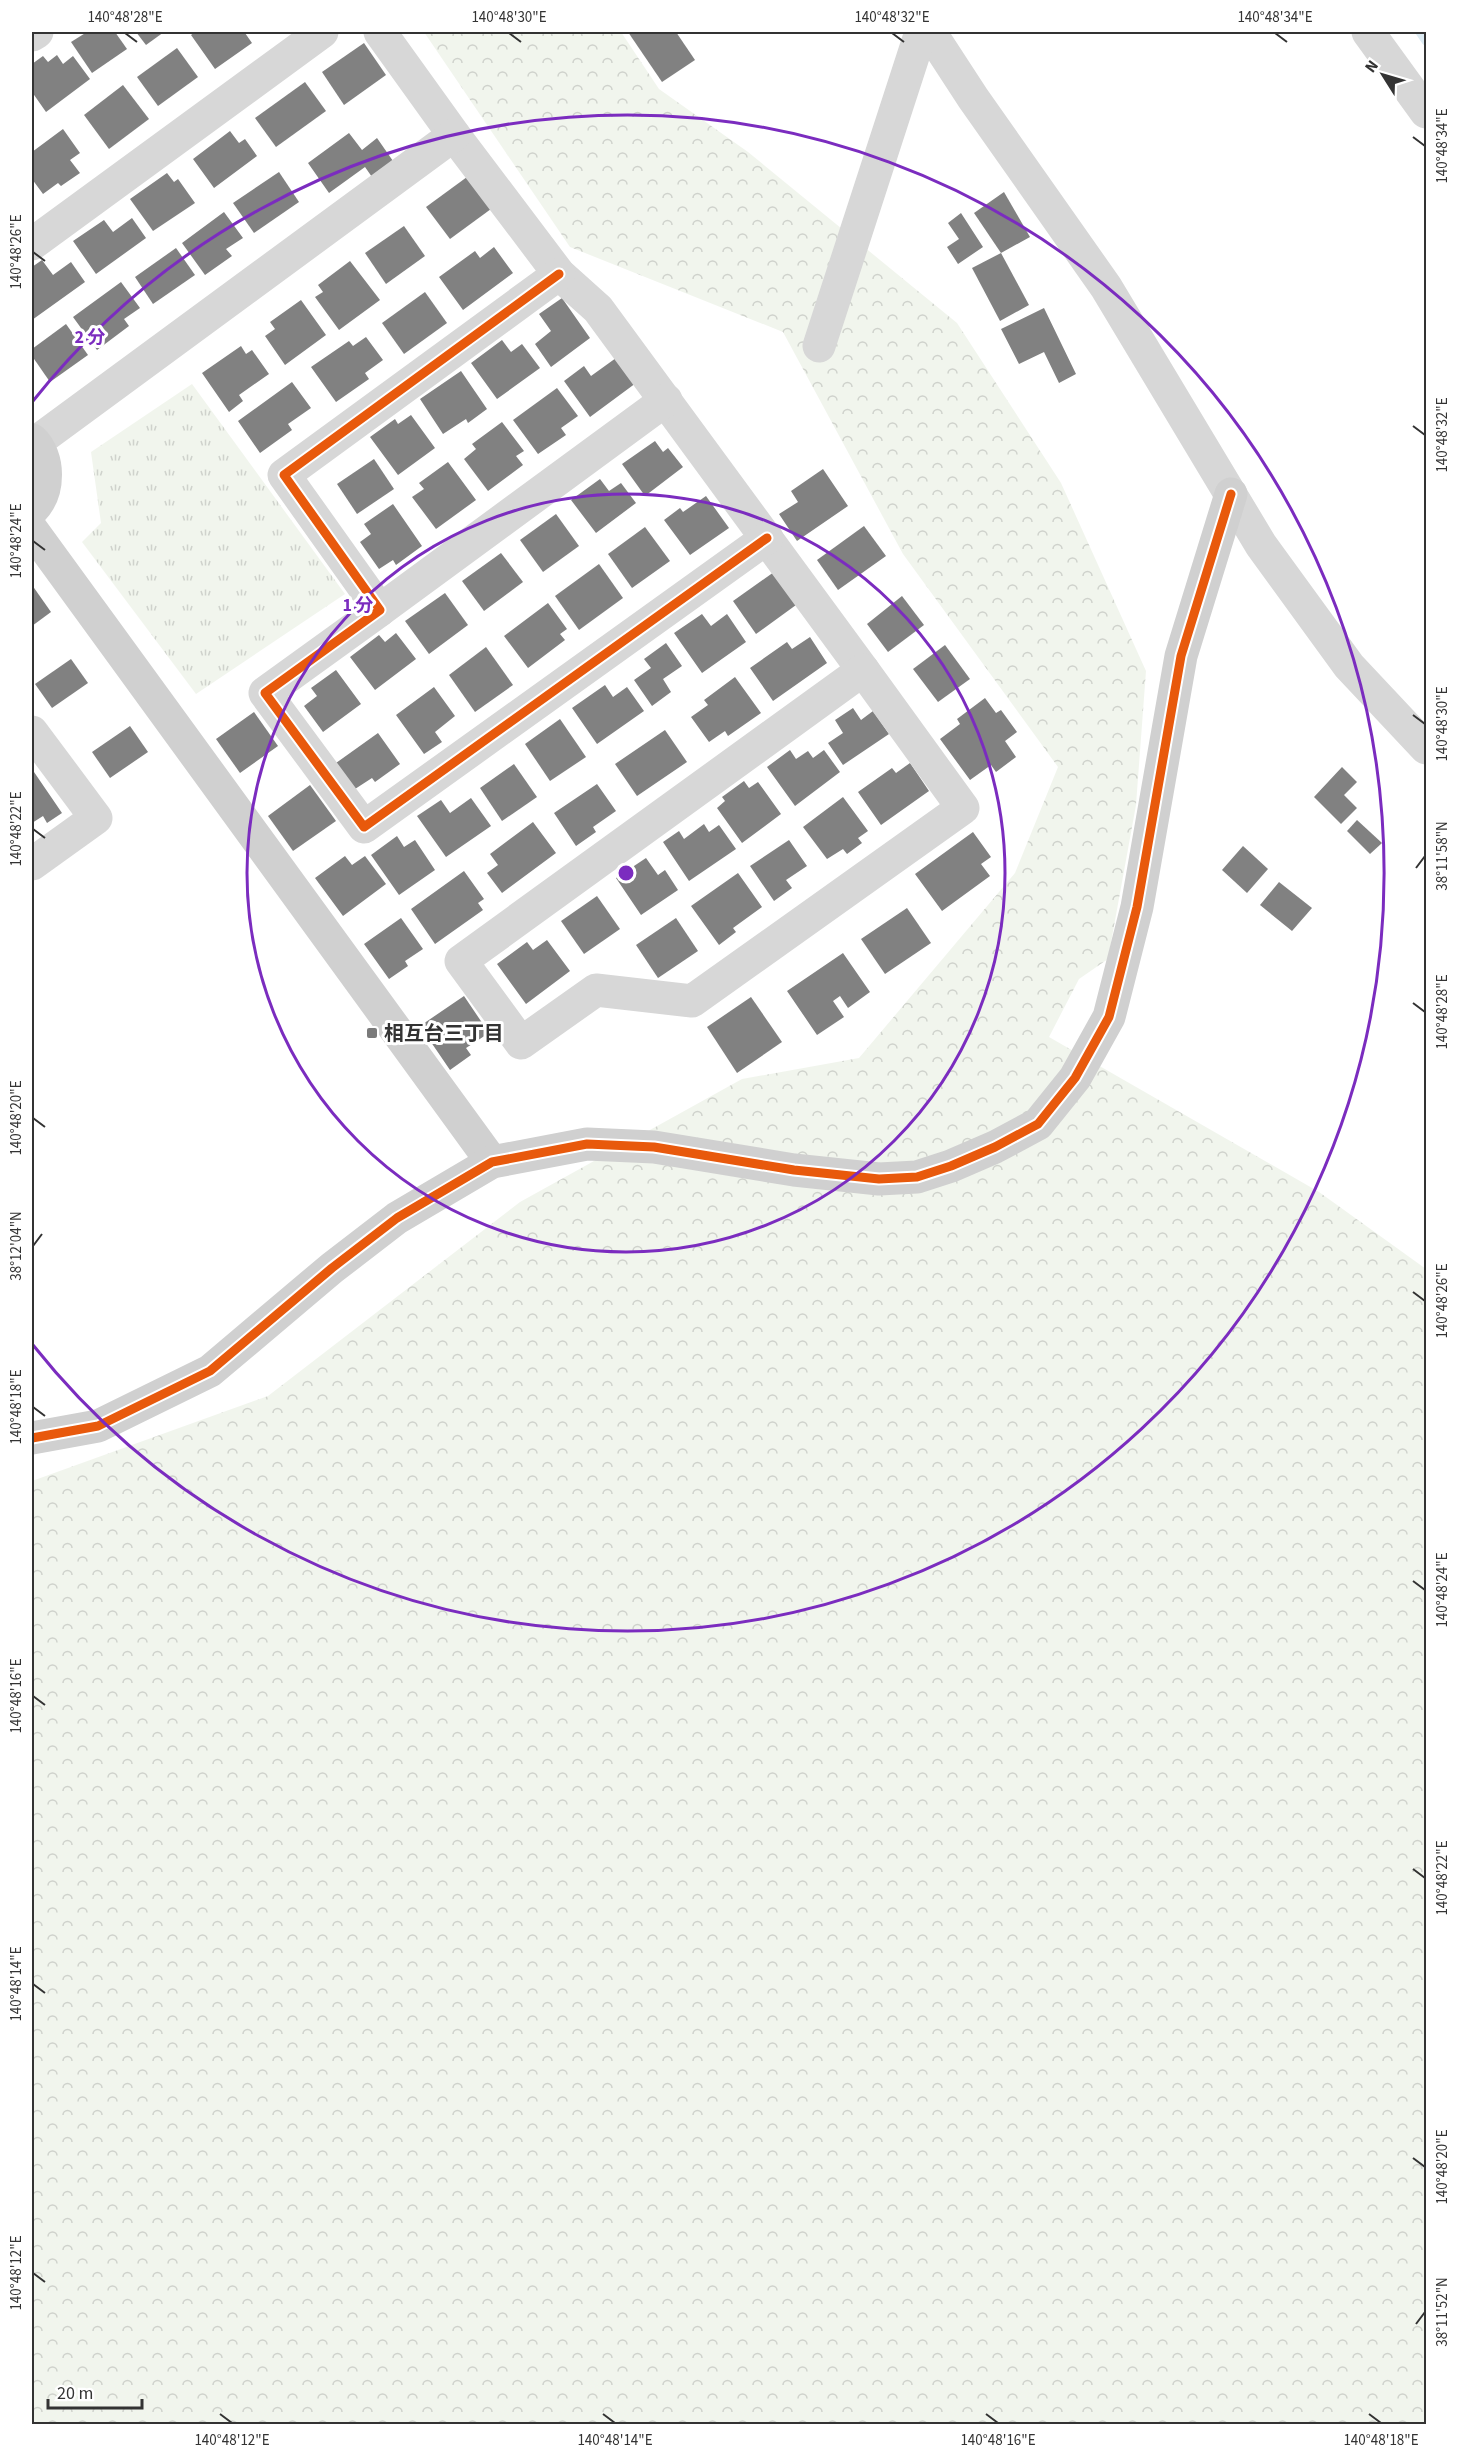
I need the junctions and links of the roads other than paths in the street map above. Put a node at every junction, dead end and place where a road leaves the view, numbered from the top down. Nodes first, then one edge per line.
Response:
1 (37, 32) edge
2 (322, 32) edge
3 (380, 32) edge
4 (921, 32) edge
5 (930, 32) edge
6 (1368, 32) edge
7 (32, 35) edge
8 (1426, 112) edge
9 (454, 135) junction
10 (32, 244) edge
11 (559, 274) junction
12 (819, 346) dead end
13 (666, 400) junction
14 (33, 441) edge
15 (1232, 494) junction
16 (32, 510) edge
17 (32, 530) edge
18 (766, 538) junction
19 (380, 610) junction
20 (863, 670) junction
21 (32, 732) edge
22 (1426, 748) edge
23 (32, 864) edge
24 (492, 1162) junction
25 (32, 1438) edge

1 - 7 street
2 - 10 street
3 - 9 street
4 - 12 street
5 - 15 street
6 - 8 street
9 - 11 street
9 - 14 street
11 - 13 street
11 - 19 street
13 - 18 street
13 - 19 street
14 - 16 street
15 - 22 street
15 - 24 street
17 - 24 street
18 - 19 street
18 - 20 street
20 - 20 street
21 - 23 street
24 - 25 street

